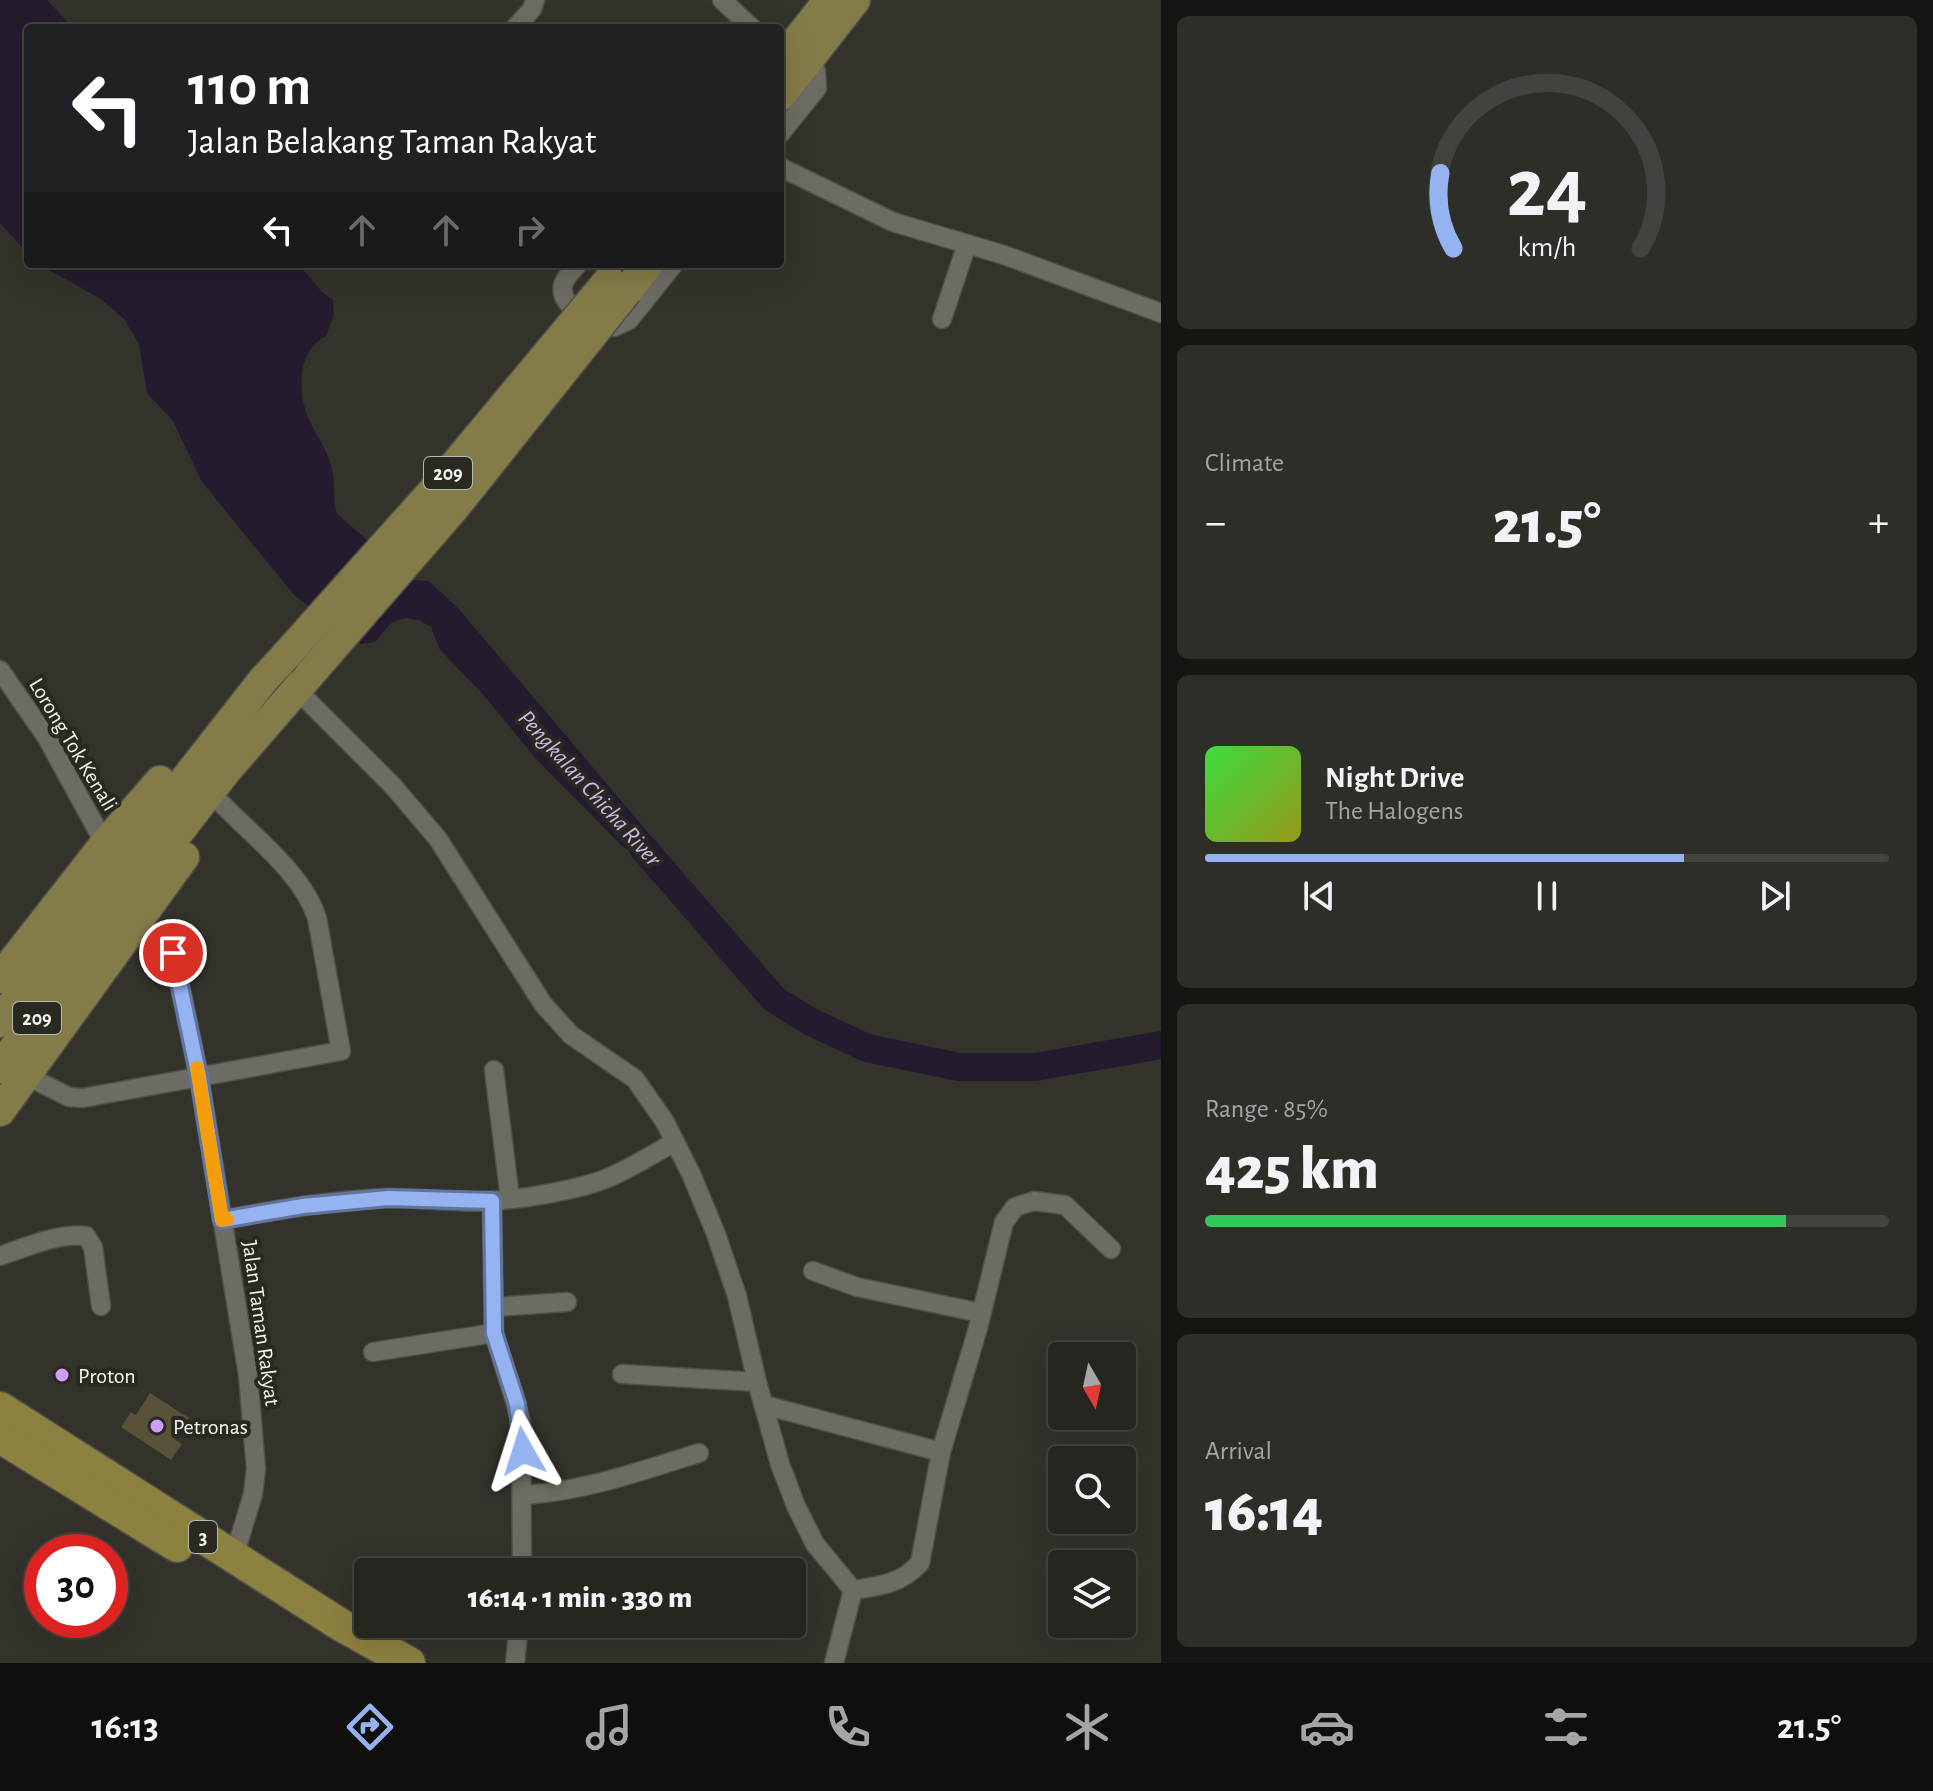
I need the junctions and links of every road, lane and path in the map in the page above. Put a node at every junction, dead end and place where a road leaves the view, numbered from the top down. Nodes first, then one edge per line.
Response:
1 (535, 0) edge
2 (722, 0) edge
3 (829, 0) edge
4 (855, 0) edge
5 (519, 24) edge
6 (748, 24) edge
7 (788, 58) edge
8 (784, 129) edge
9 (784, 169) edge
10 (967, 244) junction
11 (575, 268) edge
12 (640, 268) edge
13 (671, 268) edge
14 (619, 278) edge
15 (1161, 313) edge
16 (942, 319) dead end
17 (272, 670) junction
18 (2, 677) edge
19 (298, 689) junction
20 (222, 804) junction
21 (105, 844) junction
22 (173, 953) dead end
23 (64, 958) junction
24 (0, 978) edge
25 (0, 1022) edge
26 (494, 1070) dead end
27 (13, 1072) edge
28 (199, 1077) junction
29 (0, 1111) edge
30 (675, 1142) junction
31 (501, 1200) junction
32 (222, 1220) junction
33 (1111, 1249) dead end
34 (0, 1256) edge
35 (813, 1271) dead end
36 (567, 1302) dead end
37 (101, 1306) dead end
38 (495, 1307) junction
39 (981, 1313) junction
40 (494, 1333) junction
41 (373, 1352) dead end
42 (622, 1374) dead end
43 (757, 1382) junction
44 (764, 1405) junction
45 (0, 1408) edge
46 (0, 1437) edge
47 (941, 1452) junction
48 (699, 1453) dead end
49 (524, 1495) junction
50 (234, 1557) junction
51 (522, 1558) edge
52 (853, 1590) junction
53 (518, 1638) edge
54 (367, 1663) edge
55 (409, 1663) edge
56 (515, 1663) edge
57 (834, 1663) edge

1 - 5 street
2 - 6 street
3 - 7 main road
4 - 7 main road
7 - 8 street
9 - 10 street
10 - 15 street
10 - 16 street
11 - 13 street
12 - 14 main road, 209
14 - 17 main road, 209, bridge
14 - 19 main road, 209, bridge
17 - 21 main road
17 - 23 main road, 209
18 - 21 street, Lorong Tok Kenali
19 - 20 main road
19 - 23 main road, 209
19 - 30 street
20 - 27 main road
20 - 28 street
21 - 24 main road
22 - 28 street, Jalan Taman Rakyat
23 - 25 main road, 209
23 - 27 main road, 209
26 - 31 street
27 - 28 street
27 - 29 main road
28 - 32 street, Jalan Taman Rakyat
30 - 31 street
30 - 43 street
31 - 32 street
31 - 38 street
32 - 50 street, Jalan Taman Rakyat
33 - 39 street
34 - 37 street
35 - 39 street
36 - 38 street
38 - 40 street
39 - 47 street
40 - 41 street
40 - 49 street
42 - 43 street
43 - 44 street
44 - 47 street
44 - 52 street
45 - 50 highway, 3
46 - 54 highway, 3
47 - 52 street
48 - 49 street
49 - 51 street
50 - 55 highway, 3
52 - 57 street
53 - 56 street

